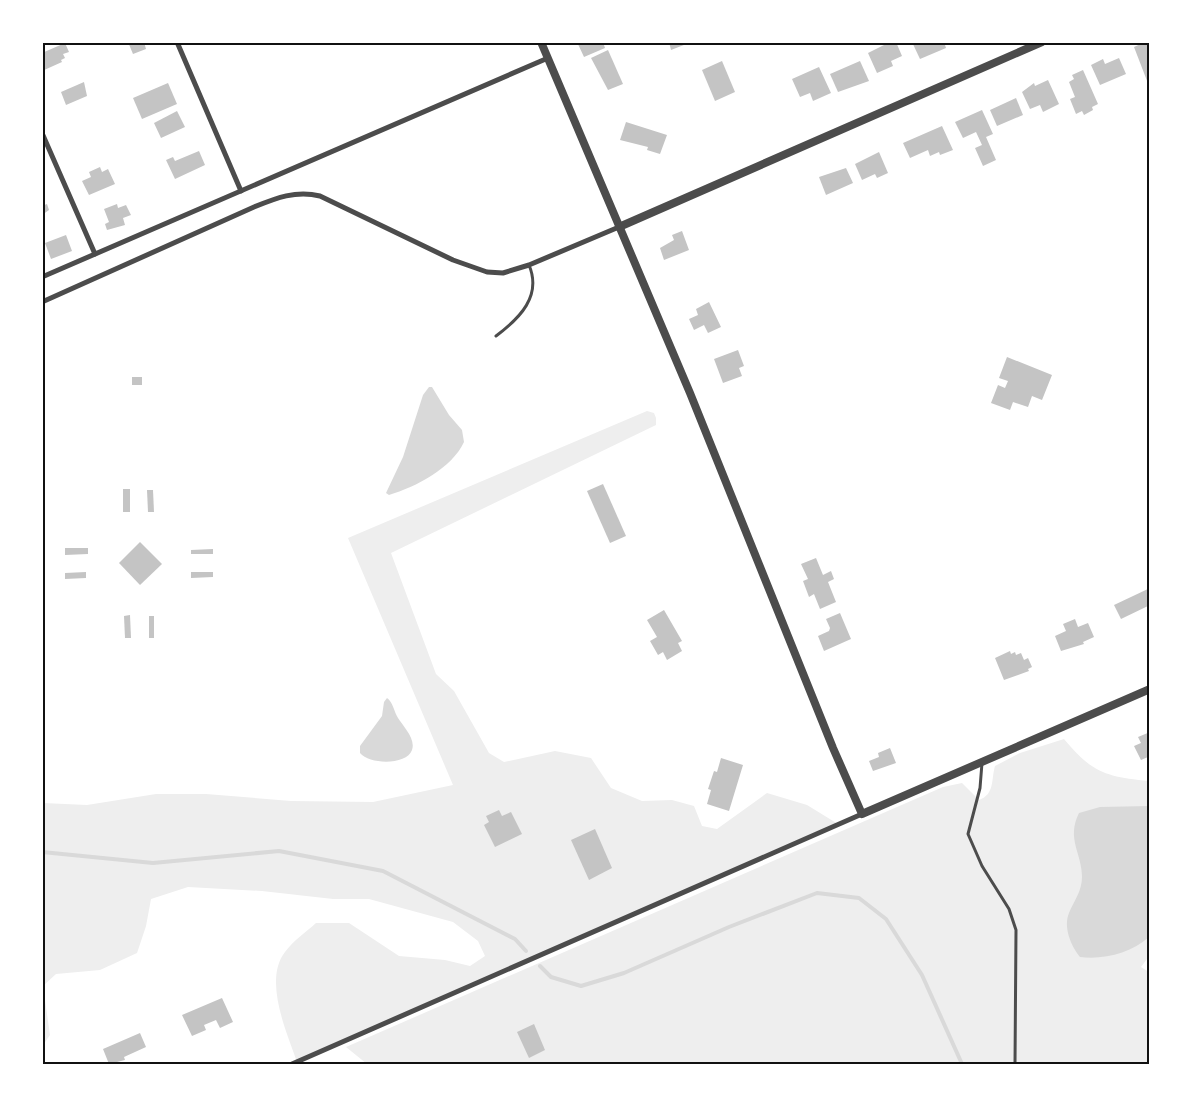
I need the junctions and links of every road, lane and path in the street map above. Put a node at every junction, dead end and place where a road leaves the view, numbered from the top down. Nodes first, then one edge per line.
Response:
1 (177, 42) edge
2 (541, 42) edge
3 (1042, 42) edge
4 (548, 58) junction
5 (42, 132) edge
6 (241, 191) junction
7 (619, 227) junction
8 (95, 254) junction
9 (529, 265) junction
10 (42, 277) edge
11 (42, 302) edge
12 (496, 336) dead end
13 (1150, 689) edge
14 (982, 762) junction
15 (862, 814) junction
16 (292, 1064) edge
17 (1015, 1064) edge

1 - 6 street
2 - 4 street
3 - 7 street
4 - 6 street
4 - 7 street
5 - 8 street
6 - 8 street
7 - 9 street
7 - 15 street
8 - 10 street
9 - 11 street
9 - 12 lane
13 - 14 street
14 - 15 street
14 - 17 lane
15 - 16 street

